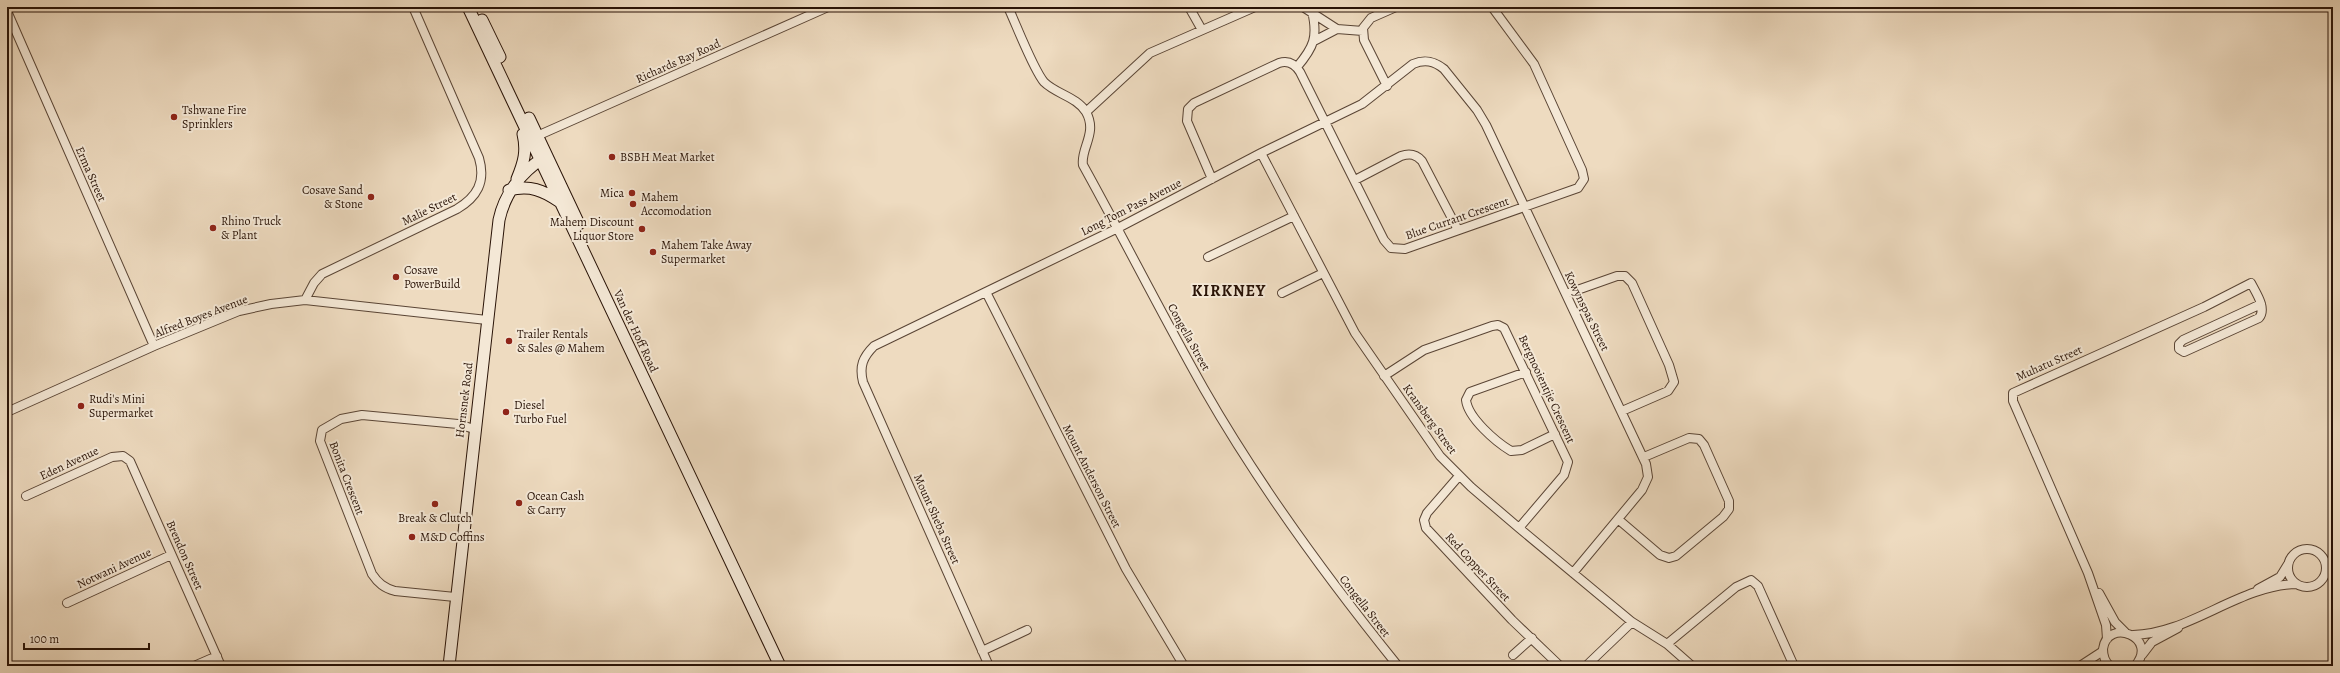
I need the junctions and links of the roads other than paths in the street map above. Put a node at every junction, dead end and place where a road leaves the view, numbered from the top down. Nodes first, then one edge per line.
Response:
1 (413, 7) edge
2 (468, 7) edge
3 (476, 7) edge
4 (828, 7) edge
5 (1008, 7) edge
6 (1189, 7) edge
7 (1235, 7) edge
8 (1256, 7) edge
9 (1396, 7) edge
10 (1492, 7) edge
11 (1309, 9) edge
12 (7, 11) edge
13 (1241, 13) junction
14 (1337, 29) junction
15 (1202, 30) junction
16 (1363, 31) junction
17 (1314, 41) junction
18 (1428, 60) joint
19 (1297, 67) junction
20 (1387, 86) junction
21 (513, 101) junction
22 (1086, 112) junction
23 (1325, 122) junction
24 (537, 136) junction
25 (1261, 153) junction
26 (543, 158) junction
27 (1212, 179) junction
28 (1355, 180) junction
29 (516, 181) junction
30 (509, 190) junction
31 (561, 202) junction
32 (1525, 208) junction
33 (1294, 216) junction
34 (1118, 228) junction
35 (1458, 230) junction
36 (1208, 258) dead end
37 (1323, 273) junction
38 (986, 292) junction
39 (1282, 293) dead end
40 (1566, 294) junction
41 (305, 300) junction
42 (2261, 304) junction
43 (487, 320) junction
44 (154, 346) junction
45 (1526, 372) junction
46 (1384, 376) junction
47 (863, 382) joint
48 (1622, 411) junction
49 (7, 412) edge
50 (474, 429) junction
51 (1555, 434) junction
52 (123, 456) joint
53 (1644, 457) junction
54 (1459, 476) junction
55 (26, 496) dead end
56 (1618, 520) junction
57 (1518, 528) junction
58 (171, 555) junction
59 (2289, 562) junction
60 (1573, 573) junction
61 (2088, 573) junction
62 (2296, 584) junction
63 (455, 597) junction
64 (2232, 602) junction
65 (67, 603) dead end
66 (2196, 618) junction
67 (1632, 622) junction
68 (1027, 630) dead end
69 (2129, 634) junction
70 (1532, 638) junction
71 (2107, 639) junction
72 (1667, 644) junction
73 (982, 651) junction
74 (2103, 651) junction
75 (1513, 655) dead end
76 (217, 656) junction
77 (2142, 656) junction
78 (194, 666) edge
79 (221, 666) edge
80 (449, 666) edge
81 (780, 666) edge
82 (786, 666) edge
83 (989, 666) edge
84 (1184, 666) edge
85 (1398, 666) edge
86 (1560, 666) edge
87 (1586, 666) edge
88 (1692, 666) edge
89 (1794, 666) edge
90 (2080, 666) edge
91 (2110, 666) edge
92 (2136, 666) edge

1 - 41 street, Malie Street
2 - 21 main road, Van der Hoff Road
3 - 24 main road, Van der Hoff Road
4 - 24 street, Richards Bay Road
5 - 22 street
6 - 15 street
7 - 13 street
8 - 13 street
9 - 16 street
10 - 32 street, Blue Currant Crescent
11 - 14 street
11 - 17 street
12 - 44 street, Erma Street
13 - 15 street
14 - 16 street
14 - 17 street
15 - 22 street
16 - 20 street
17 - 19 street
18 - 20 street, Long Tom Pass Avenue
18 - 32 street, Kowynspas Street
19 - 23 street, Blue Currant Crescent
19 - 27 street
20 - 23 street, Long Tom Pass Avenue
21 - 26 main road, Van der Hoff Road
21 - 29 main road
22 - 34 street, Congella Street
23 - 25 street, Long Tom Pass Avenue
23 - 28 street, Blue Currant Crescent
24 - 26 main road, Van der Hoff Road
25 - 27 street, Long Tom Pass Avenue
25 - 33 street, Kransberg Street
26 - 29 main road, Hornsnek Road
26 - 31 main road, Van der Hoff Road
26 - 82 main road, Van der Hoff Road
27 - 34 street, Long Tom Pass Avenue
28 - 35 street, Blue Currant Crescent
28 - 35 street
29 - 30 main road, Hornsnek Road
30 - 31 main road
30 - 43 main road, Hornsnek Road
31 - 81 main road, Van der Hoff Road
32 - 35 street, Blue Currant Crescent
32 - 40 street, Kowynspas Street
33 - 36 street
33 - 37 street, Kransberg Street
34 - 38 street, Long Tom Pass Avenue
34 - 85 street, Congella Street
37 - 39 street
37 - 46 street, Kransberg Street
38 - 47 street, Long Tom Pass Avenue
38 - 84 street, Mount Anderson Street
40 - 48 street, Kowynspas Street
40 - 48 street
41 - 43 street, Alfred Boyes Avenue
41 - 44 street, Alfred Boyes Avenue
42 - 42 street
42 - 61 street, Muhatu Street
43 - 50 main road, Hornsnek Road
44 - 49 street, Alfred Boyes Avenue
45 - 46 street, Bergnooientjie Crescent
45 - 51 street, Bergnooientjie Crescent
45 - 51 street
46 - 54 street, Kransberg Street
47 - 73 street, Mount Sheba Street
48 - 53 street, Kowynspas Street
50 - 63 main road, Hornsnek Road
50 - 63 street, Bonita Crescent
51 - 57 street, Bergnooientjie Crescent
52 - 55 street, Eden Avenue
52 - 58 street, Brendon Street
53 - 56 street, Kowynspas Street
53 - 56 street
54 - 57 street, Kransberg Street
54 - 70 street, Red Copper Street
56 - 60 street, Kowynspas Street
57 - 60 street, Kransberg Street
58 - 65 street, Notwani Avenue
58 - 76 street, Brendon Street
59 - 62 street
59 - 62 street
59 - 64 street
60 - 67 street, Kransberg Street
61 - 69 street
61 - 71 street
62 - 64 street
63 - 80 main road, Hornsnek Road
64 - 66 street
66 - 69 street
66 - 77 street
67 - 72 street, Kransberg Street
67 - 87 street
68 - 73 street
69 - 71 street
69 - 77 street
70 - 75 street
70 - 86 street, Red Copper Street
71 - 74 street
72 - 88 street, Kransberg Street
72 - 89 street
73 - 83 street, Mount Sheba Street
74 - 90 street
74 - 91 street
76 - 78 street
76 - 79 street, Brendon Street
77 - 92 street

